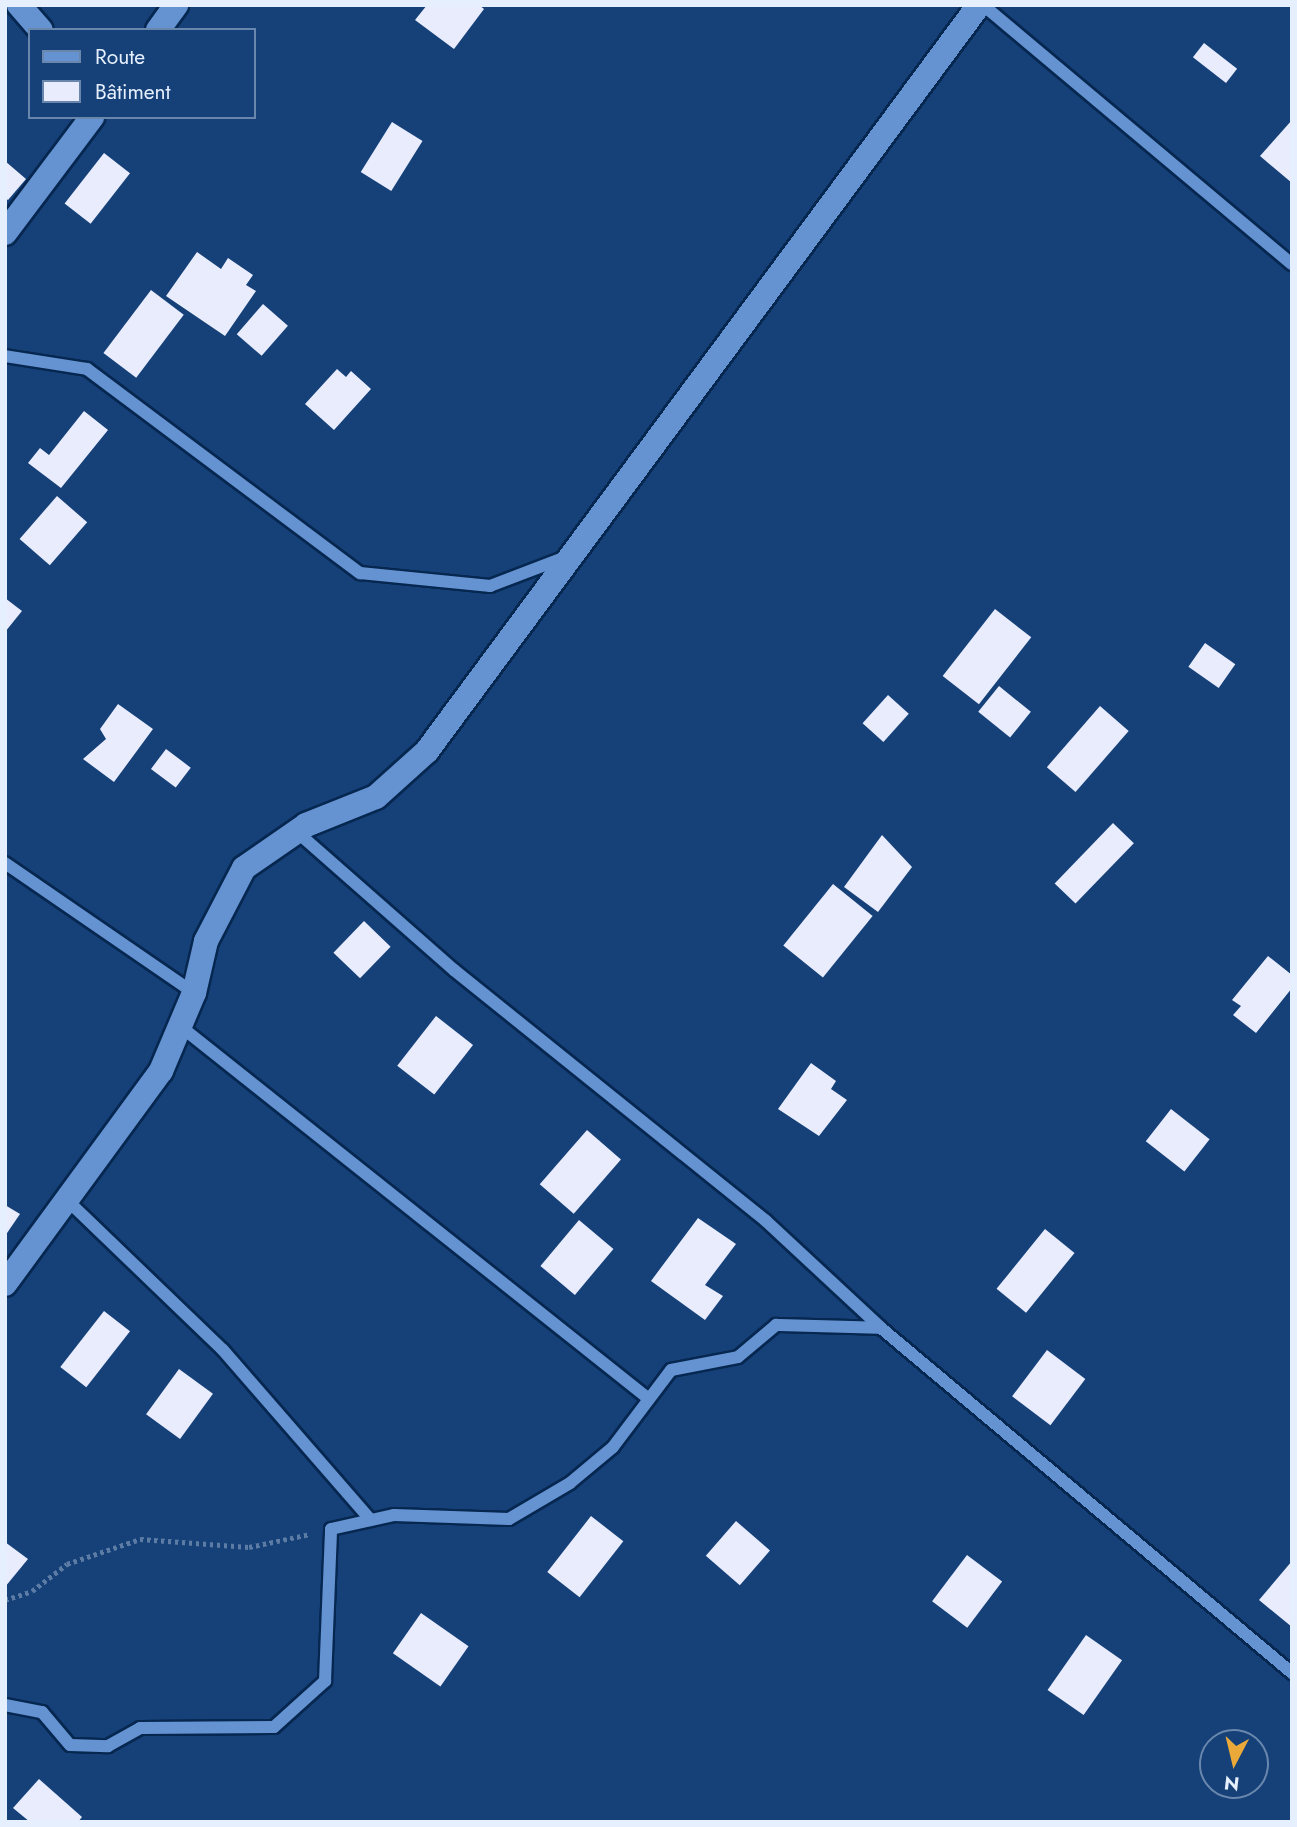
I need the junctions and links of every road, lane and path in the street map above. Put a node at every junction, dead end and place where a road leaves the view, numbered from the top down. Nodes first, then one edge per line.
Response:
1 (19, 5) edge
2 (176, 5) edge
3 (981, 5) edge
4 (39, 28) edge
5 (159, 28) edge
6 (90, 119) edge
7 (5, 233) edge
8 (1292, 264) edge
9 (5, 356) edge
10 (576, 554) junction
11 (297, 832) junction
12 (5, 863) edge
13 (194, 993) junction
14 (180, 1026) junction
15 (67, 1200) junction
16 (5, 1284) edge
17 (881, 1328) junction
18 (649, 1399) junction
19 (372, 1520) junction
20 (331, 1529) junction
21 (5, 1600) edge
22 (1292, 1673) edge
23 (5, 1705) edge

1 - 4 street
2 - 5 street
3 - 8 lane
3 - 10 street
6 - 7 street
9 - 10 lane
10 - 11 street
11 - 13 street
11 - 17 lane
12 - 13 lane
13 - 14 street
14 - 15 street
14 - 18 lane
15 - 16 street
15 - 19 lane
17 - 18 lane
17 - 22 lane
18 - 19 lane
19 - 20 lane
20 - 21 path
20 - 23 lane

